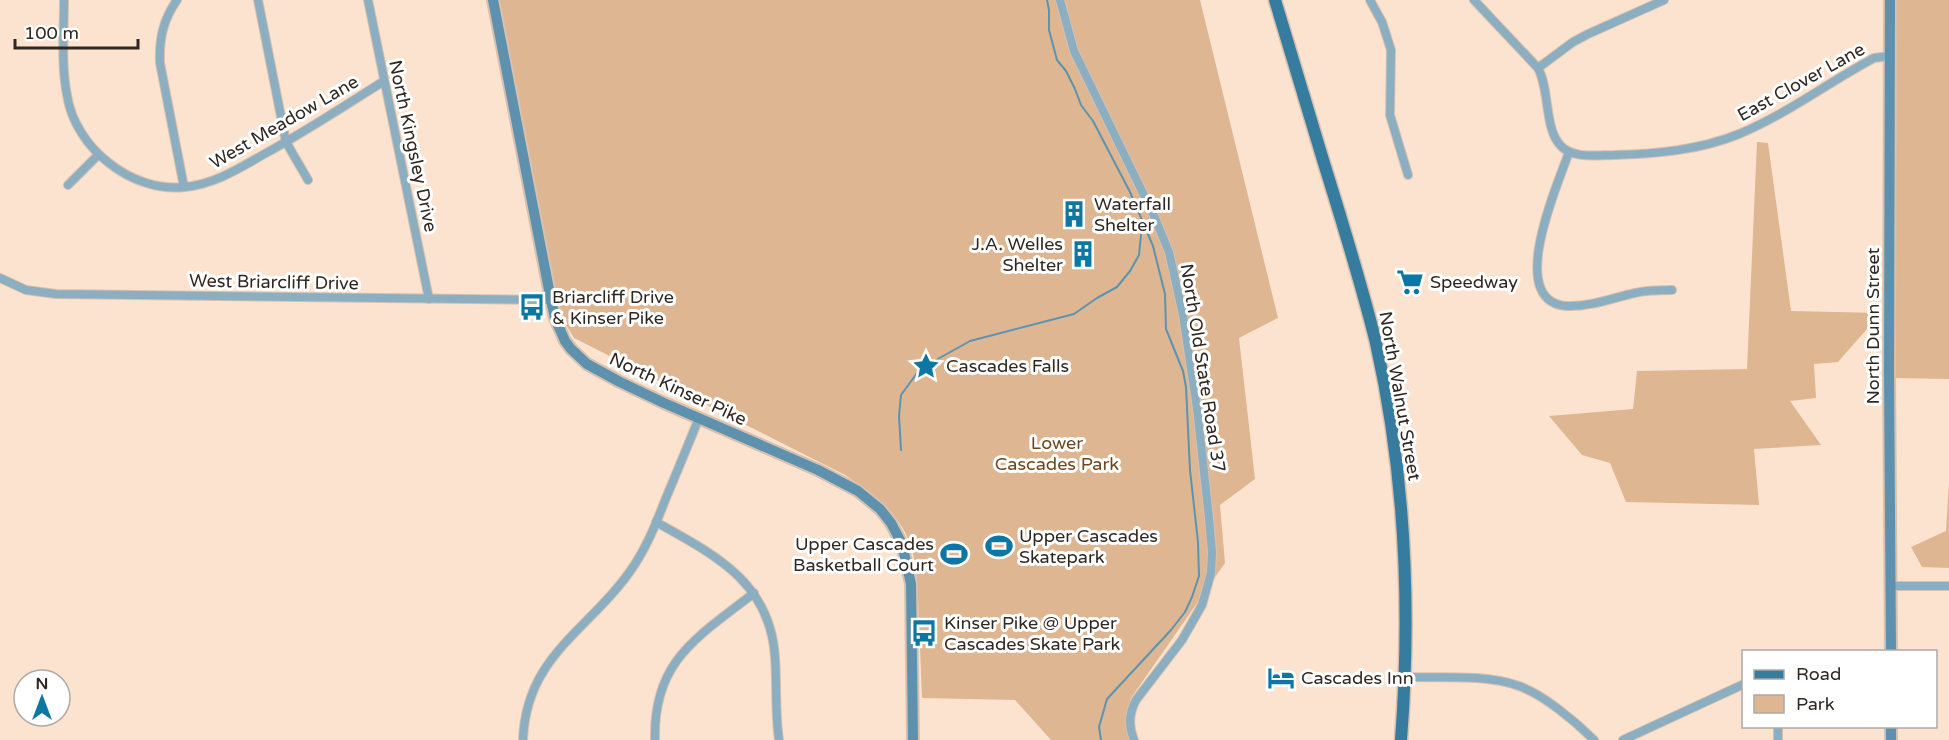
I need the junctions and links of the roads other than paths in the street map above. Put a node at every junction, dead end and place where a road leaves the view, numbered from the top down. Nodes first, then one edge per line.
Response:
1 (64, 0) edge
2 (177, 0) edge
3 (258, 0) edge
4 (368, 0) edge
5 (493, 0) edge
6 (1060, 0) edge
7 (1275, 0) edge
8 (1370, 0) edge
9 (1474, 0) edge
10 (1664, 0) edge
11 (1890, 0) edge
12 (1890, 56) junction
13 (1538, 68) junction
14 (384, 81) junction
15 (286, 142) junction
16 (1569, 152) junction
17 (98, 155) junction
18 (1408, 175) dead end
19 (308, 180) dead end
20 (68, 186) dead end
21 (184, 187) junction
22 (0, 278) edge
23 (1672, 290) dead end
24 (429, 299) junction
25 (551, 300) junction
26 (699, 418) junction
27 (656, 522) junction
28 (1890, 586) junction
29 (1949, 586) edge
30 (754, 593) junction
31 (1891, 650) edge
32 (1404, 677) junction
33 (1742, 684) edge
34 (523, 740) edge
35 (655, 740) edge
36 (779, 740) edge
37 (913, 740) edge
38 (1134, 740) edge
39 (1401, 740) edge
40 (1594, 740) edge
41 (1623, 740) edge

1 - 17 street, West Meadow Lane
2 - 21 street
3 - 15 street
4 - 14 street, North Kingsley Drive
5 - 25 street, North Kinser Pike
6 - 38 street, North Old State Road 37
7 - 32 main road, North Walnut Street
8 - 18 street
9 - 13 street
10 - 13 street
11 - 12 street, North Dunn Street
12 - 16 street, East Clover Lane
12 - 28 street, North Dunn Street
13 - 16 street
14 - 15 street, West Meadow Lane
14 - 24 street, North Kingsley Drive
15 - 19 street
15 - 21 street, West Meadow Lane
16 - 23 street
17 - 20 street
17 - 21 street, West Meadow Lane
22 - 24 street, West Briarcliff Drive
24 - 25 street, West Briarcliff Drive
25 - 26 street, North Kinser Pike
26 - 27 street
26 - 37 street, North Kinser Pike
27 - 30 street
27 - 34 street
28 - 29 street
28 - 31 street, North Dunn Street
30 - 35 street
30 - 36 street
32 - 39 main road, North Walnut Street
32 - 40 street
33 - 41 street

